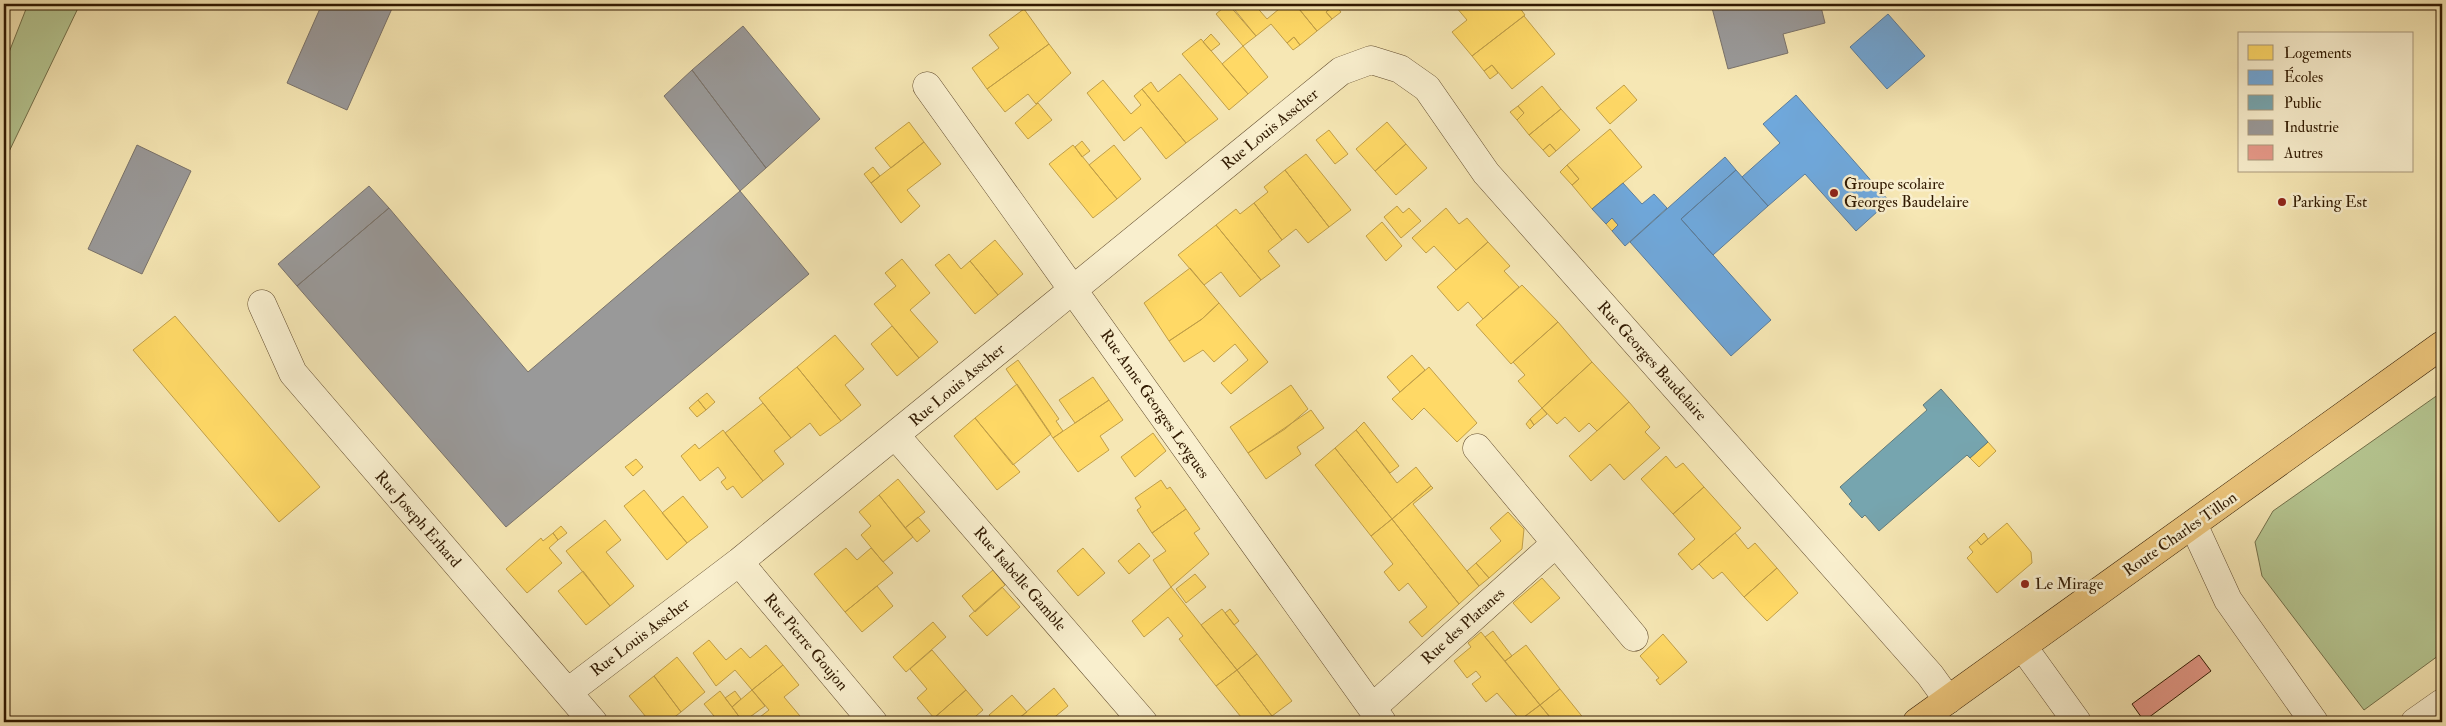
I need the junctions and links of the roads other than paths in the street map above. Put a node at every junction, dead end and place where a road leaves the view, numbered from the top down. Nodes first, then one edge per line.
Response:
1 (1341, 71) joint
2 (927, 86) dead end
3 (1073, 288) junction
4 (262, 304) dead end
5 (2442, 345) edge
6 (896, 436) junction
7 (1477, 448) dead end
8 (2194, 526) junction
9 (1555, 544) junction
10 (739, 562) junction
11 (1634, 637) dead end
12 (2023, 647) junction
13 (568, 692) junction
14 (1948, 700) junction
15 (2442, 702) edge
16 (1377, 715) edge
17 (593, 722) edge
18 (874, 722) edge
19 (1143, 722) edge
20 (1917, 722) edge
21 (2077, 722) edge
22 (2314, 722) edge
23 (2415, 722) edge

1 - 3 street, Rue Louis Asscher
1 - 14 street, Rue Georges Baudelaire
2 - 3 street, Rue Anne Georges Leygues
3 - 6 street, Rue Louis Asscher
3 - 16 street, Rue Anne Georges Leygues
4 - 13 street, Rue Joseph Erhard
5 - 8 main road, Route Charles Tillon
6 - 10 street, Rue Louis Asscher
6 - 19 street, Rue Isabelle Gamble
7 - 9 street
8 - 12 main road, Route Charles Tillon
8 - 22 street
9 - 11 street
9 - 16 street, Rue des Platanes
10 - 13 street, Rue Louis Asscher
10 - 18 street, Rue Pierre Goujon
12 - 14 main road, Route Charles Tillon
12 - 21 street
13 - 17 street, Rue Joseph Erhard
14 - 20 main road, Route Charles Tillon
15 - 23 street

